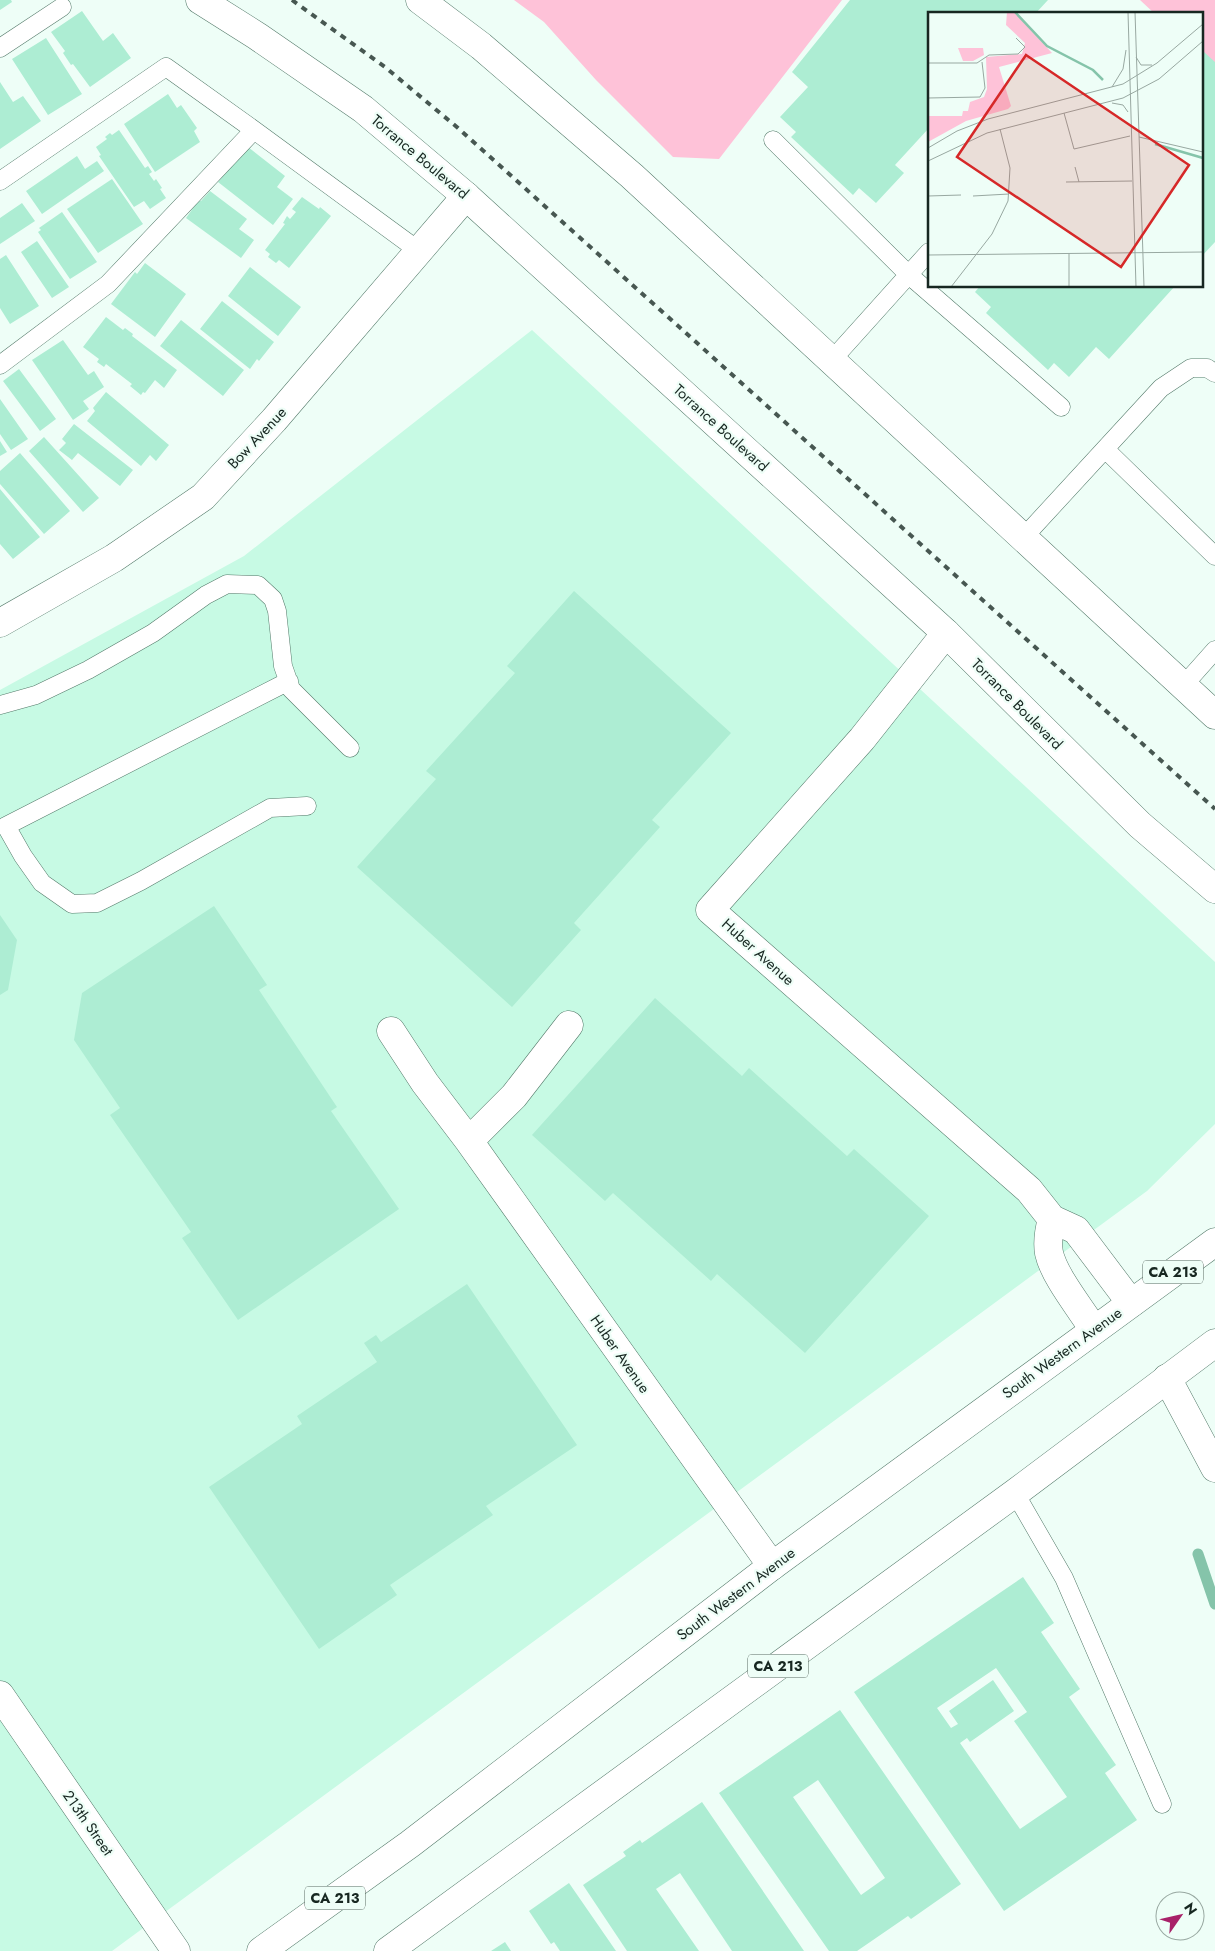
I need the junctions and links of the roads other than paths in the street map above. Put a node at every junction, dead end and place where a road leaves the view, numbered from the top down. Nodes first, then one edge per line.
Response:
1 (200, 0) edge
2 (420, 0) edge
3 (62, 7) dead end
4 (0, 48) edge
5 (254, 130) junction
6 (773, 140) dead end
7 (0, 181) edge
8 (466, 196) junction
9 (419, 251) junction
10 (928, 253) edge
11 (909, 275) junction
12 (832, 361) junction
13 (0, 365) edge
14 (1215, 373) edge
15 (1061, 407) dead end
16 (1105, 449) junction
17 (1023, 538) junction
18 (1215, 556) edge
19 (0, 623) edge
20 (946, 633) junction
21 (1215, 650) edge
22 (289, 681) junction
23 (1183, 686) junction
24 (0, 705) edge
25 (1215, 715) edge
26 (350, 748) dead end
27 (307, 806) dead end
28 (3, 821) edge
29 (1215, 889) edge
30 (569, 1024) dead end
31 (391, 1031) dead end
32 (469, 1141) junction
33 (1052, 1219) junction
34 (1215, 1242) edge
35 (1131, 1303) junction
36 (1094, 1330) junction
37 (1215, 1342) edge
38 (1167, 1378) junction
39 (1215, 1468) edge
40 (1015, 1493) junction
41 (772, 1566) junction
42 (0, 1695) edge
43 (1162, 1804) dead end
44 (176, 1951) edge
45 (261, 1951) edge
46 (388, 1951) edge

1 - 8 main road, Torrance Boulevard
2 - 12 main road
3 - 4 lane
5 - 7 lane
5 - 9 lane
5 - 13 lane
6 - 11 lane
8 - 9 main road, Bow Avenue
8 - 20 main road, Torrance Boulevard
9 - 19 main road, Bow Avenue
10 - 11 lane
11 - 12 lane
11 - 15 lane
12 - 17 main road
14 - 16 lane
16 - 17 lane
16 - 18 lane
17 - 23 main road
20 - 29 main road, Torrance Boulevard
20 - 33 main road, Huber Avenue
21 - 23 lane
22 - 24 lane
22 - 26 lane
22 - 28 lane
23 - 25 main road
27 - 28 lane
30 - 32 main road
31 - 32 main road, Huber Avenue
32 - 41 main road, Huber Avenue
33 - 35 main road, Huber Avenue
33 - 36 main road
34 - 35 main road, South Western Avenue / CA 213
35 - 36 main road, South Western Avenue / CA 213
36 - 41 main road, South Western Avenue / CA 213
37 - 38 main road, CA 213
38 - 39 main road
38 - 40 main road, CA 213
40 - 43 lane
40 - 46 main road, CA 213
41 - 45 main road, South Western Avenue / CA 213
42 - 44 main road, 213th Street

